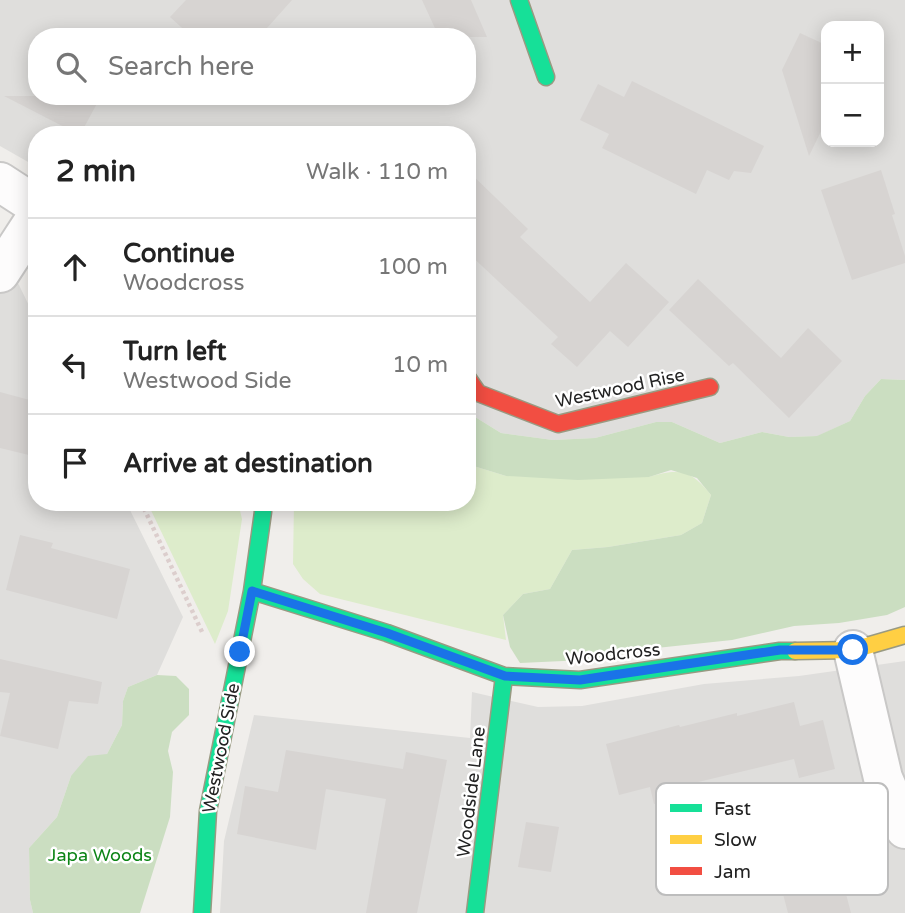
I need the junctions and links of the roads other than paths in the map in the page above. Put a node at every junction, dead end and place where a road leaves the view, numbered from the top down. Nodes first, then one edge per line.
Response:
1 (519, 0) edge
2 (546, 77) dead end
3 (0, 182) edge
4 (28, 200) edge
5 (28, 230) edge
6 (0, 272) edge
7 (710, 387) dead end
8 (476, 390) edge
9 (264, 511) edge
10 (252, 591) junction
11 (905, 635) edge
12 (853, 650) junction
13 (505, 676) junction
14 (885, 783) edge
15 (888, 790) edge
16 (905, 829) edge
17 (202, 913) edge
18 (475, 913) edge

1 - 2 street
3 - 4 street
5 - 6 street
7 - 8 street, Westwood Rise
9 - 10 street, Westwood Side
10 - 13 street, Woodcross
10 - 17 street, Westwood Side
11 - 12 street, Woodcross
12 - 13 street, Woodcross
12 - 14 street
13 - 18 street, Woodside Lane
15 - 16 street

